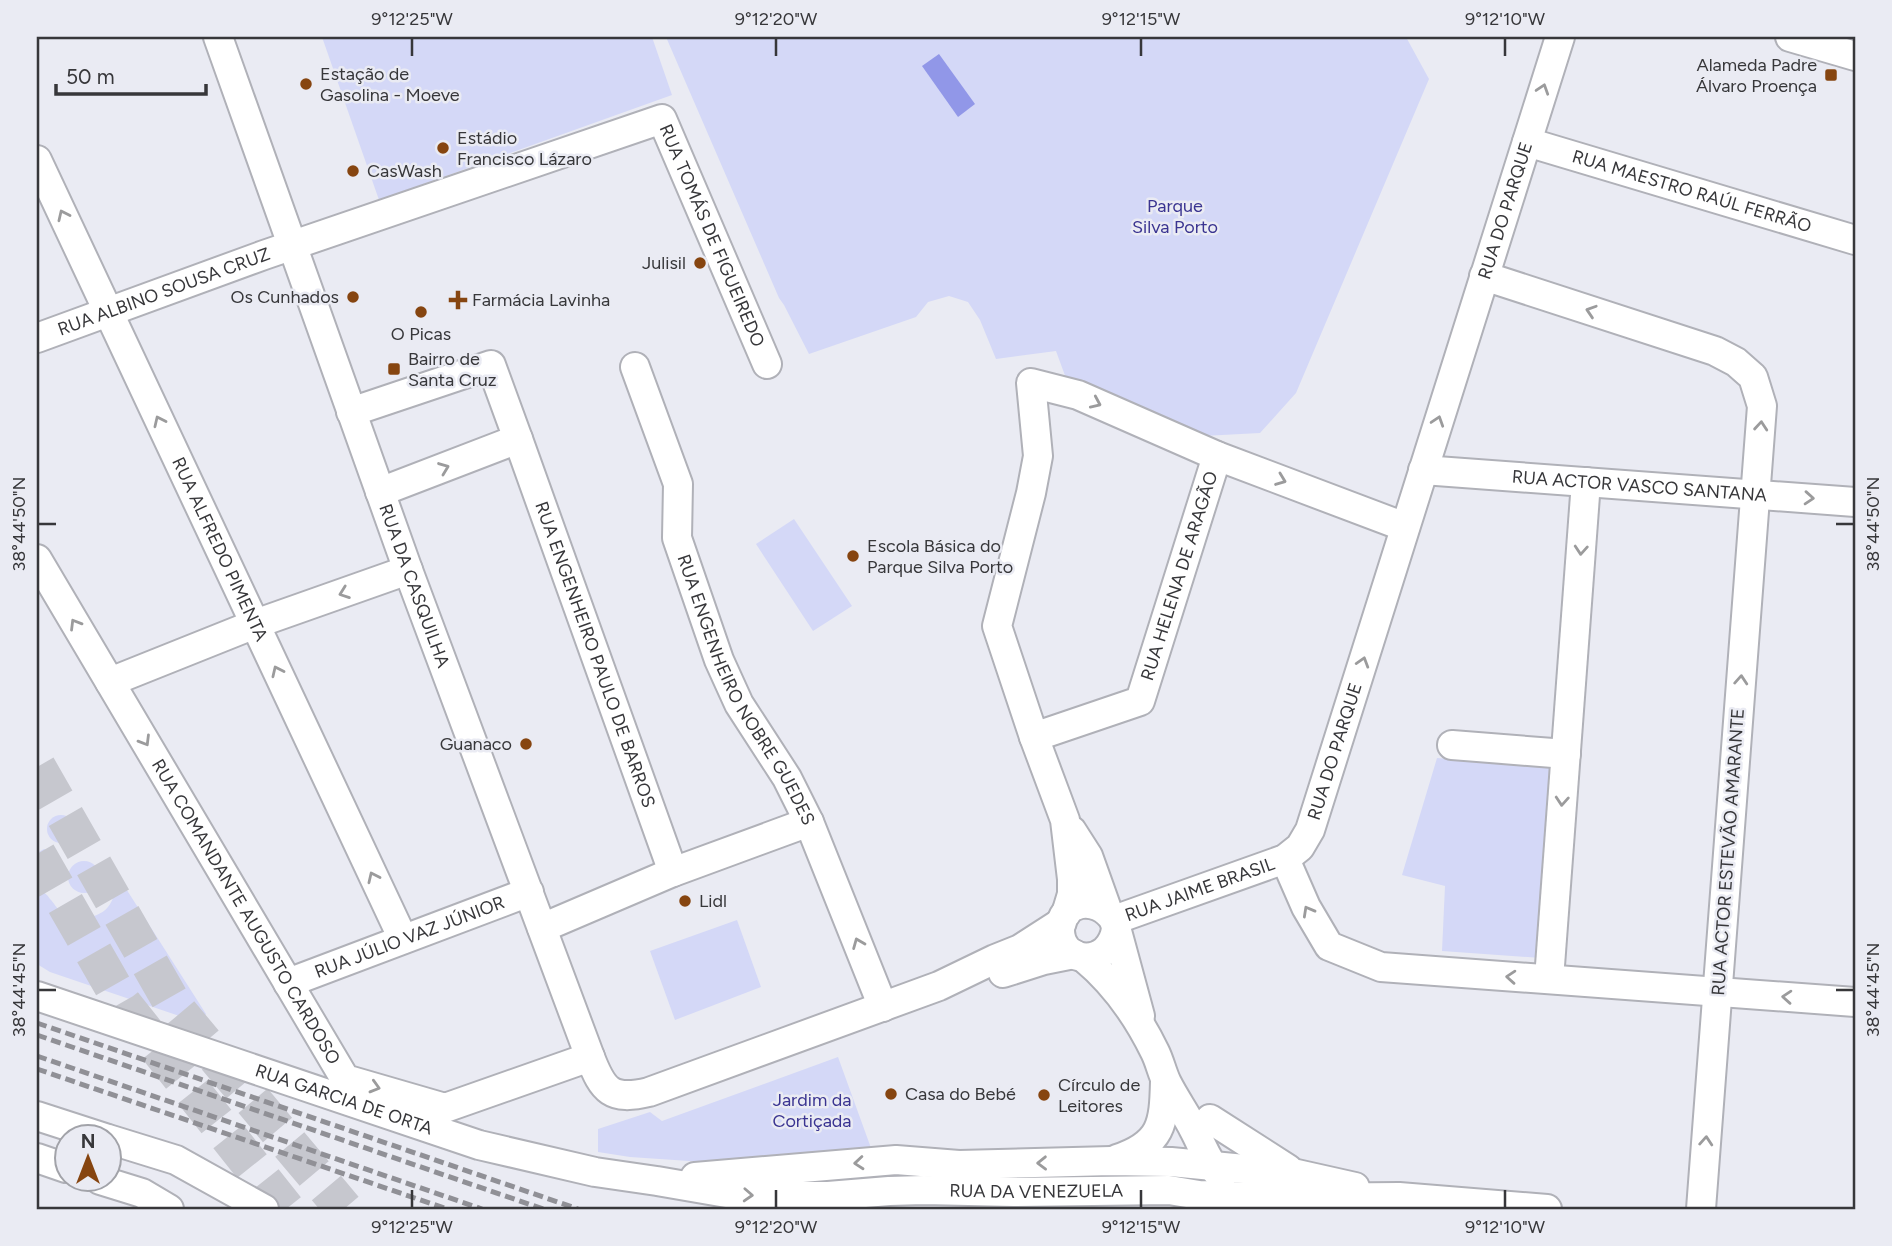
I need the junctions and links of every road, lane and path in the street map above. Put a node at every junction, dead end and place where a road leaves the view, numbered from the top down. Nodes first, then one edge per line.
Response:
1 (219, 37) edge
2 (1560, 37) edge
3 (1790, 37) edge
4 (1855, 56) edge
5 (1527, 142) junction
6 (37, 160) edge
7 (1855, 240) edge
8 (292, 246) junction
9 (1484, 276) junction
10 (108, 312) junction
11 (37, 338) edge
12 (767, 364) dead end
13 (635, 367) dead end
14 (351, 412) junction
15 (518, 439) junction
16 (1217, 456) junction
17 (1423, 470) junction
18 (1586, 482) junction
19 (380, 492) junction
20 (1755, 494) junction
21 (1855, 502) edge
22 (1405, 527) junction
23 (37, 559) edge
24 (408, 570) junction
25 (254, 624) junction
26 (110, 682) junction
27 (1034, 737) junction
28 (1452, 746) dead end
29 (1566, 754) junction
30 (1065, 820) junction
31 (809, 822) junction
32 (1285, 859) junction
33 (673, 872) junction
34 (529, 892) junction
35 (1064, 918) junction
36 (1113, 920) junction
37 (542, 928) junction
38 (402, 939) junction
39 (1079, 956) junction
40 (1549, 979) junction
41 (288, 983) junction
42 (939, 986) junction
43 (1717, 992) junction
44 (37, 996) edge
45 (1855, 1002) edge
46 (883, 1007) junction
47 (1156, 1056) junction
48 (590, 1057) junction
49 (37, 1116) edge
50 (1210, 1119) junction
51 (62, 1124) edge
52 (122, 1143) edge
53 (1111, 1161) junction
54 (927, 1162) junction
55 (1211, 1166) junction
56 (1297, 1174) junction
57 (657, 1181) junction
58 (122, 1187) edge
59 (1169, 1190) junction
60 (1014, 1192) junction
61 (828, 1196) junction
62 (1252, 1197) junction
63 (1399, 1197) junction
64 (921, 1203) edge
65 (169, 1209) edge
66 (264, 1209) edge
67 (871, 1209) edge
68 (961, 1209) edge
69 (1547, 1209) edge
70 (1701, 1209) edge

1 - 8 street, RUA DA CASQUILHA
5 -> 2 street, RUA DO PARQUE
3 - 4 street
5 - 7 street, RUA MAESTRO RAÚL FERRÃO
5 - 9 street, RUA DO PARQUE
10 -> 6 street, RUA ALFREDO PIMENTA
8 - 10 street, RUA ALBINO SOUSA CRUZ
8 - 12 street, RUA TOMÁS DE FIGUEIREDO
8 - 14 street, RUA DA CASQUILHA
17 -> 9 street, RUA DO PARQUE
20 -> 9 street, RUA ACTOR ESTEVÃO AMARANTE
10 - 11 street, RUA ALBINO SOUSA CRUZ
25 -> 10 street, RUA ALFREDO PIMENTA
13 - 31 street, RUA ENGENHEIRO NOBRE GUEDES
14 - 15 street, RUA ENGENHEIRO PAULO DE BARROS
14 - 19 street, RUA DA CASQUILHA
19 -> 15 street
15 - 33 street, RUA ENGENHEIRO PAULO DE BARROS
16 -> 22 street, RUA HELENA DE ARAGÃO
16 - 27 street, RUA HELENA DE ARAGÃO
27 -> 16 street
17 - 18 street, RUA ACTOR VASCO SANTANA
17 - 22 street, RUA DO PARQUE
18 - 20 street, RUA ACTOR VASCO SANTANA
18 -> 29 street
19 - 24 street, RUA DA CASQUILHA
20 -> 21 street, RUA ACTOR VASCO SANTANA
43 -> 20 street, RUA ACTOR ESTEVÃO AMARANTE
32 -> 22 street, RUA DO PARQUE
26 -> 23 street, RUA COMANDANTE AUGUSTO CARDOSO
24 -> 25 street
24 - 34 street, RUA DA CASQUILHA
25 - 26 street
38 -> 25 street, RUA ALFREDO PIMENTA
26 -> 41 street, RUA COMANDANTE AUGUSTO CARDOSO
27 - 30 street
28 - 29 street
29 -> 40 street
30 - 35 street
30 - 36 street
31 - 33 street
46 -> 31 street, RUA ENGENHEIRO NOBRE GUEDES
32 - 36 street, RUA JAIME BRASIL
40 -> 32 street
33 - 37 street
34 - 37 street, RUA DA CASQUILHA
34 - 38 street, RUA JÚLIO VAZ JÚNIOR
35 - 36 street
35 - 39 street
35 - 42 street
36 - 39 street
36 - 47 street
37 - 48 street, RUA DA CASQUILHA
38 - 41 street, RUA JÚLIO VAZ JÚNIOR
39 - 42 street
39 - 47 street
40 - 43 street
41 -> 48 street, RUA COMANDANTE AUGUSTO CARDOSO
42 - 46 street
45 -> 43 street
70 -> 43 street, RUA ACTOR ESTEVÃO AMARANTE
44 - 57 street, RUA GARCIA DE ORTA
46 - 48 street, RUA DA CASQUILHA
47 - 50 street
47 - 53 street
47 - 55 street
49 - 51 street
50 - 55 street
50 - 56 street
52 - 66 street
53 -> 54 street, RUA DA VENEZUELA
53 - 55 street, RUA DA VENEZUELA
54 -> 57 street, RUA GARCIA DE ORTA
54 - 64 street
55 - 56 street, RUA DA VENEZUELA
55 - 59 street
55 - 62 street
56 - 63 street, RUA DA VENEZUELA
57 -> 61 street, RUA GARCIA DE ORTA
58 - 65 street
59 - 60 street, RUA DA VENEZUELA
59 - 62 street, RUA DA VENEZUELA
60 - 64 street, RUA DA VENEZUELA
60 - 68 street
61 - 64 street, RUA GARCIA DE ORTA
61 - 67 street
62 - 63 street, RUA DA VENEZUELA
63 - 69 street, RUA DA VENEZUELA

